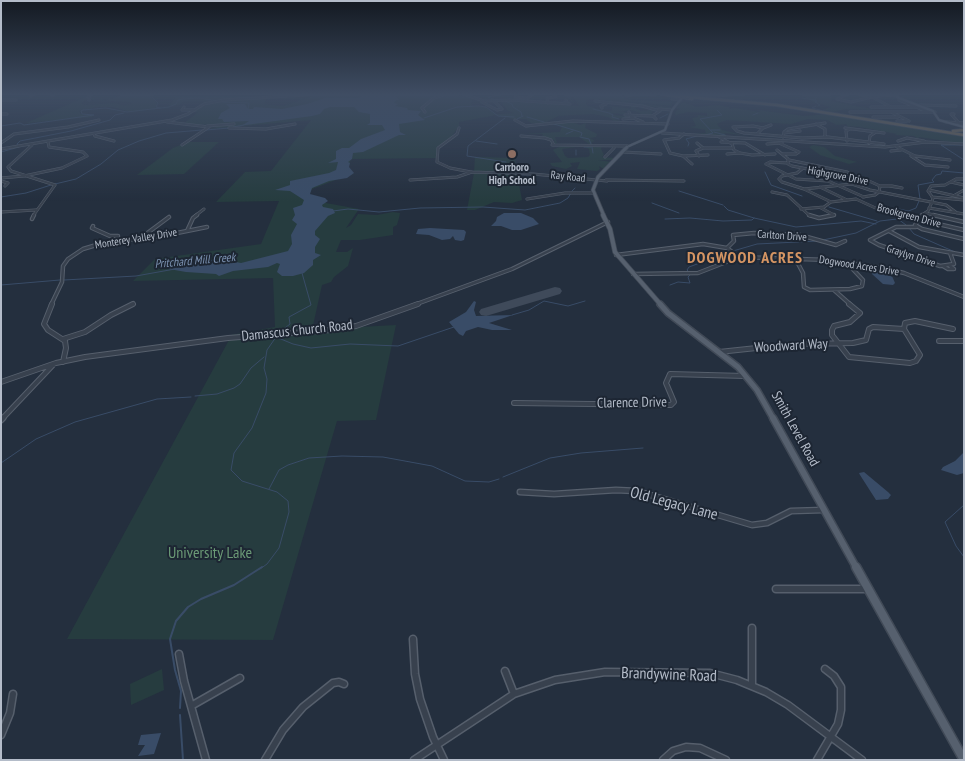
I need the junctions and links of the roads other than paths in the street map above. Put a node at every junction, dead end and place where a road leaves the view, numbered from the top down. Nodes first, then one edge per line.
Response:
1 (49, 130) edge
2 (119, 130) edge
3 (203, 130) edge
4 (458, 130) edge
5 (664, 130) edge
6 (737, 130) edge
7 (761, 130) edge
8 (787, 130) edge
9 (824, 130) edge
10 (849, 130) edge
11 (854, 130) edge
12 (925, 130) edge
13 (938, 130) edge
14 (800, 131) dead end
15 (662, 132) junction
16 (876, 132) junction
17 (964, 132) edge
18 (784, 133) junction
19 (884, 133) dead end
20 (94, 134) junction
21 (684, 134) junction
22 (757, 134) junction
23 (523, 135) dead end
24 (531, 136) joint
25 (719, 136) junction
26 (825, 136) junction
27 (783, 137) junction
28 (757, 139) junction
29 (846, 140) junction
30 (114, 141) dead end
31 (727, 141) junction
32 (898, 141) dead end
33 (48, 142) junction
34 (721, 142) dead end
35 (782, 142) junction
36 (860, 142) junction
37 (926, 142) junction
38 (1, 143) edge
39 (697, 143) dead end
40 (869, 143) junction
41 (666, 144) junction
42 (673, 144) dead end
43 (767, 144) dead end
44 (827, 144) junction
45 (884, 144) dead end
46 (964, 144) edge
47 (32, 145) junction
48 (182, 145) dead end
49 (561, 145) joint
50 (613, 146) junction
51 (620, 146) joint
52 (862, 146) junction
53 (629, 147) junction
54 (897, 147) junction
55 (703, 148) junction
56 (733, 148) junction
57 (1, 149) edge
58 (777, 150) dead end
59 (903, 150) junction
60 (891, 151) dead end
61 (740, 153) junction
62 (798, 153) junction
63 (661, 154) dead end
64 (728, 154) dead end
65 (775, 154) dead end
66 (781, 154) junction
67 (803, 154) dead end
68 (708, 155) dead end
69 (765, 155) junction
70 (913, 155) junction
71 (683, 156) junction
72 (699, 156) junction
73 (605, 157) dead end
74 (950, 160) dead end
75 (788, 162) junction
76 (692, 164) dead end
77 (948, 167) dead end
78 (802, 169) junction
79 (472, 172) junction
80 (787, 175) junction
81 (24, 176) junction
82 (855, 178) junction
83 (964, 179) edge
84 (1, 180) edge
85 (410, 180) dead end
86 (596, 180) junction
87 (676, 181) dead end
88 (951, 182) junction
89 (836, 184) junction
90 (964, 185) edge
91 (5, 186) dead end
92 (879, 186) junction
93 (889, 186) dead end
94 (820, 187) junction
95 (804, 189) junction
96 (929, 190) junction
97 (964, 190) edge
98 (772, 192) dead end
99 (879, 192) junction
100 (594, 193) junction
101 (955, 195) junction
102 (864, 197) junction
103 (932, 197) junction
104 (527, 199) dead end
105 (856, 199) junction
106 (964, 199) edge
107 (848, 200) junction
108 (831, 202) junction
109 (932, 202) junction
110 (821, 208) junction
111 (929, 208) junction
112 (204, 209) dead end
113 (801, 209) junction
114 (36, 210) junction
115 (1, 212) edge
116 (925, 213) junction
117 (957, 213) junction
118 (964, 214) edge
119 (169, 217) dead end
120 (32, 219) dead end
121 (917, 220) junction
122 (608, 222) junction
123 (964, 222) edge
124 (93, 226) dead end
125 (207, 227) dead end
126 (916, 227) junction
127 (964, 230) edge
128 (187, 231) junction
129 (889, 231) junction
130 (140, 238) junction
131 (964, 239) edge
132 (115, 241) junction
133 (845, 241) dead end
134 (727, 248) junction
135 (950, 253) junction
136 (616, 254) junction
137 (964, 255) edge
138 (739, 257) junction
139 (795, 258) junction
140 (847, 262) junction
141 (943, 266) joint
142 (950, 266) joint
143 (633, 274) junction
144 (834, 290) junction
145 (964, 296) edge
146 (133, 304) dead end
147 (904, 329) junction
148 (953, 329) dead end
149 (63, 339) junction
150 (964, 341) edge
151 (938, 342) dead end
152 (838, 343) junction
153 (719, 352) junction
154 (63, 362) junction
155 (56, 363) junction
156 (746, 376) junction
157 (1, 382) edge
158 (514, 404) dead end
159 (1, 420) edge
160 (520, 492) dead end
161 (824, 510) junction
162 (776, 589) dead end
163 (868, 589) junction
164 (752, 628) dead end
165 (413, 639) dead end
166 (179, 654) dead end
167 (825, 669) dead end
168 (505, 671) dead end
169 (240, 678) dead end
170 (344, 684) dead end
171 (752, 686) junction
172 (13, 694) dead end
173 (514, 694) junction
174 (191, 706) junction
175 (1, 735) edge
176 (831, 737) junction
177 (437, 745) junction
178 (206, 760) edge
179 (265, 760) edge
180 (414, 760) edge
181 (444, 760) edge
182 (663, 760) edge
183 (726, 760) edge
184 (817, 760) edge
185 (862, 760) edge
186 (964, 760) edge

1 - 38 street
2 - 20 street
3 - 48 street
4 - 79 street, Ray Road
5 - 15 main road
6 - 22 street
7 - 22 street
8 - 18 street
9 - 26 street
10 - 29 street
11 - 16 street
12 - 17 highway
13 - 17 highway
14 - 18 street
15 - 21 street
15 - 53 main road
16 - 19 street
16 - 40 street
18 - 27 street
20 - 30 street
20 - 33 street
21 - 25 street
21 - 41 street
22 - 27 street
22 - 28 street
23 - 24 street
24 - 49 street
25 - 28 street
25 - 31 street
26 - 27 street
26 - 29 street
26 - 44 street
28 - 35 street
29 - 36 street
31 - 34 street
31 - 56 street
31 - 69 street
32 - 37 street
33 - 47 street
33 - 81 street
35 - 43 street
35 - 44 street
35 - 62 street
36 - 40 street
36 - 52 street
37 - 46 street
37 - 54 street
39 - 55 street
40 - 45 street
41 - 42 street
41 - 71 street
44 - 52 street
47 - 57 street
47 - 81 street
49 - 50 street
50 - 51 street
50 - 73 street
51 - 53 street
52 - 54 street
53 - 63 street
53 - 86 main road
54 - 59 street
55 - 56 street
55 - 72 street
56 - 61 street
58 - 66 street, Highgrove Drive
59 - 60 street
59 - 70 street
61 - 64 street
61 - 69 street
62 - 66 street
62 - 67 street
65 - 69 street
66 - 75 street, Highgrove Drive
68 - 72 street
70 - 74 street
70 - 77 street
71 - 72 street
71 - 76 street
75 - 78 street, Highgrove Drive
75 - 80 street
75 - 82 street
78 - 80 street
78 - 82 street, Highgrove Drive
79 - 85 street
79 - 86 street, Ray Road
80 - 89 street
80 - 95 street
81 - 84 street
81 - 114 street
82 - 92 street, Highgrove Drive
83 - 88 street
84 - 91 street
86 - 87 street, Ray Road
86 - 100 main road
88 - 90 street
88 - 96 street
89 - 94 street
89 - 99 street
89 - 102 street
92 - 93 street
92 - 99 street, Highgrove Drive
94 - 95 street
94 - 107 street
95 - 108 street
96 - 101 street
96 - 103 street
97 - 101 street
98 - 113 street
99 - 102 street, Highgrove Drive
99 - 109 street
100 - 104 street
100 - 122 main road, Smith Level Road
101 - 106 street
102 - 105 street, Highgrove Drive
103 - 106 street
103 - 109 street
105 - 107 street, Highgrove Drive
105 - 121 street, Brookgreen Drive
107 - 108 street, Highgrove Drive
108 - 110 street, Highgrove Drive
109 - 111 street
109 - 117 street
110 - 113 street, Highgrove Drive
110 - 113 street
111 - 116 street
111 - 117 street
112 - 128 street
114 - 115 street
114 - 120 street
116 - 121 street
116 - 123 street
117 - 118 street
119 - 130 street
121 - 126 street
121 - 127 street, Brookgreen Drive
122 - 136 main road, Smith Level Road
122 - 154 street, Damascus Church Road
124 - 132 street
125 - 128 street, Monterey Valley Drive
126 - 129 street, Graylyn Drive
126 - 131 street
128 - 130 street, Monterey Valley Drive
129 - 135 street
129 - 141 street, Graylyn Drive
130 - 132 street, Monterey Valley Drive
132 - 149 street, Monterey Valley Drive
133 - 134 street, Carlton Drive
134 - 136 street
134 - 138 street
135 - 137 street
135 - 142 street, Graylyn Drive
136 - 143 main road, Smith Level Road
138 - 139 street, Dogwood Acres Drive
138 - 143 street, Dogwood Acres Drive
139 - 140 street, Dogwood Acres Drive
139 - 144 street
140 - 144 street
140 - 145 street, Dogwood Acres Drive
141 - 142 street, Graylyn Drive
143 - 153 main road, Smith Level Road
144 - 152 street, Woodward Way
146 - 149 street
147 - 148 street
147 - 152 street
147 - 152 street
149 - 154 street
150 - 151 street
152 - 153 street, Woodward Way
153 - 156 main road, Smith Level Road
154 - 155 street, Damascus Church Road
155 - 157 street, Damascus Church Road
155 - 159 street
156 - 158 street, Clarence Drive
156 - 161 main road, Smith Level Road
160 - 161 street, Old Legacy Lane
161 - 163 main road, Smith Level Road
162 - 163 street
163 - 186 main road, Smith Level Road
164 - 171 street
165 - 177 street
166 - 174 street
167 - 176 street
168 - 173 street
169 - 174 street
170 - 179 street
171 - 173 street, Brandywine Road
171 - 176 street, Brandywine Road
172 - 175 street
173 - 177 street, Brandywine Road
174 - 178 street
176 - 184 street
176 - 185 street, Brandywine Road
177 - 180 street, Brandywine Road
177 - 181 street
182 - 183 street

